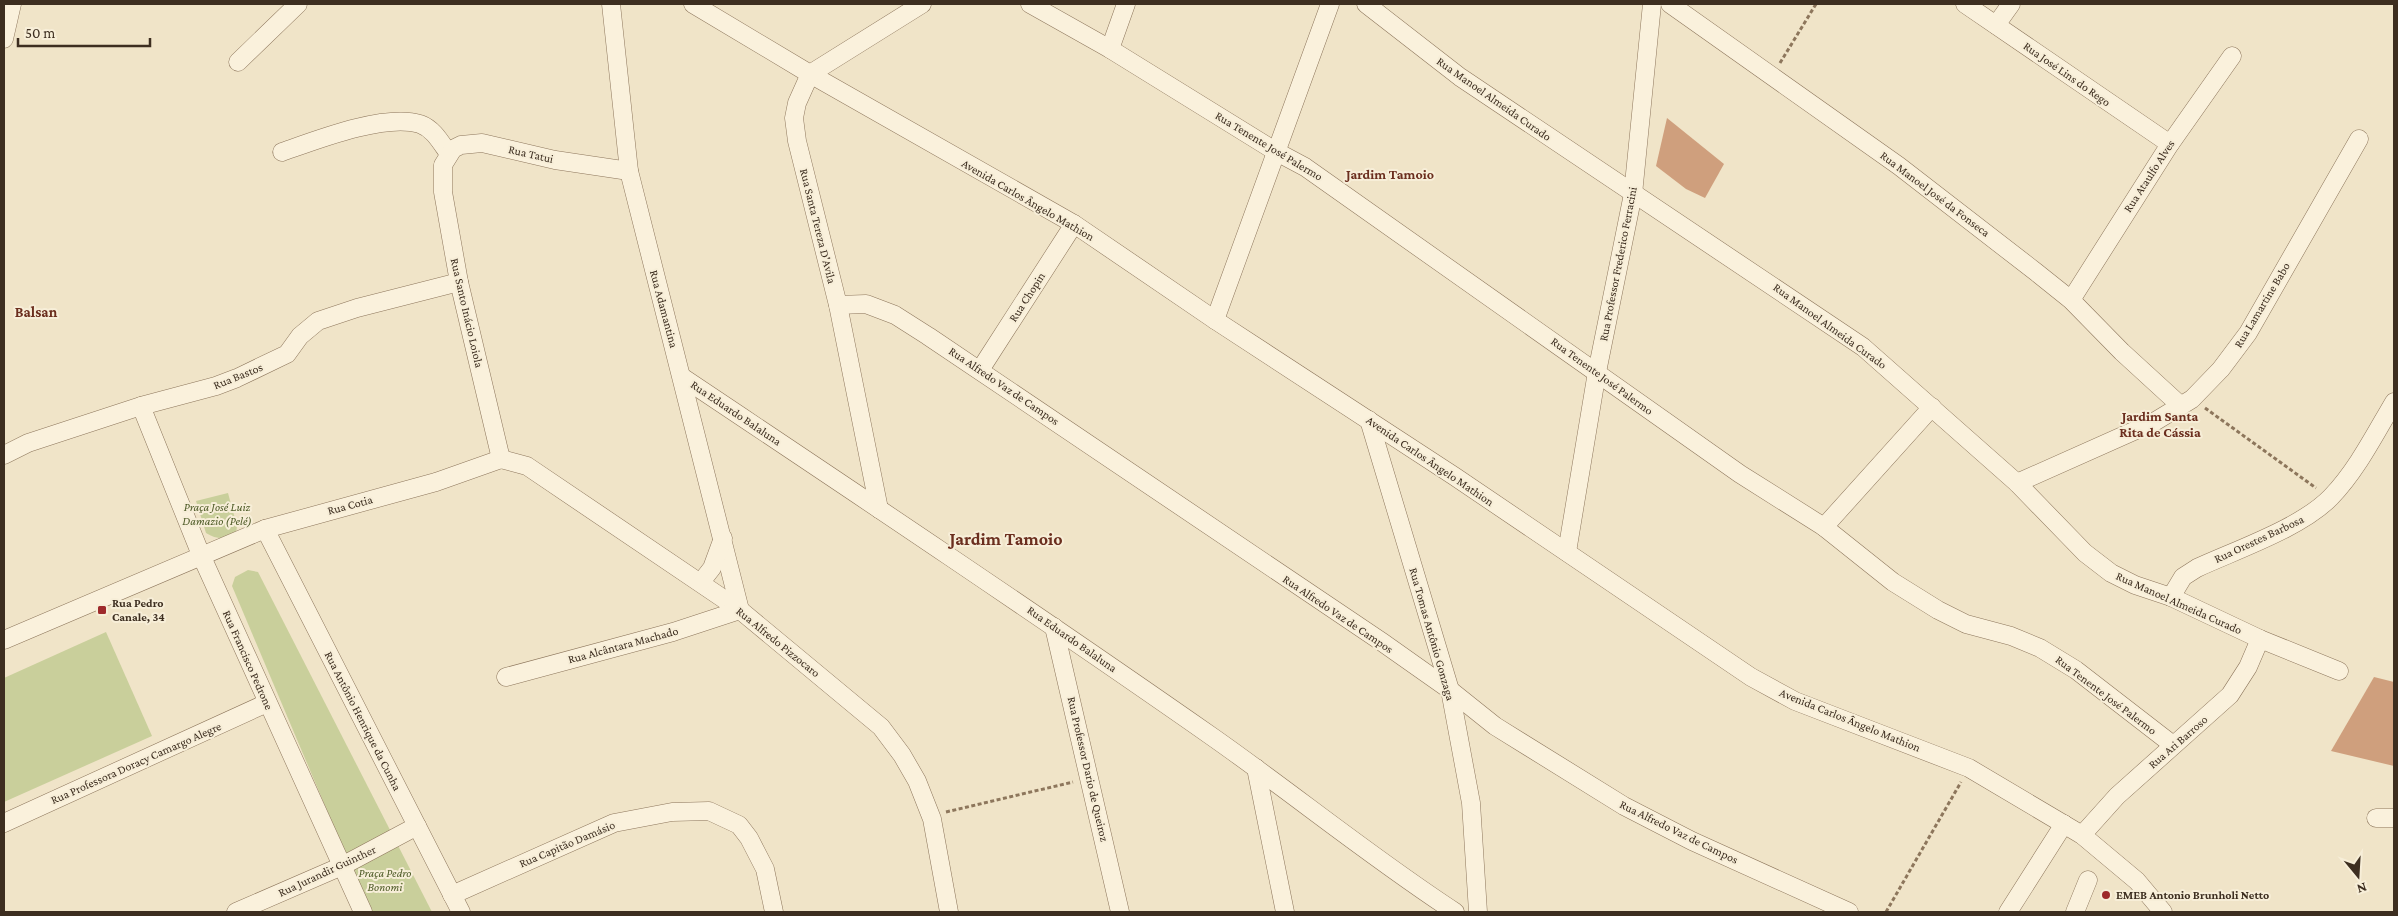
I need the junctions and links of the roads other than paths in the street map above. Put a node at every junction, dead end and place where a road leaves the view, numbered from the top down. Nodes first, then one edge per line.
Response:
1 (12, 4) edge
2 (298, 4) edge
3 (611, 4) edge
4 (693, 4) edge
5 (922, 4) edge
6 (1030, 4) edge
7 (1126, 4) edge
8 (1330, 4) edge
9 (1366, 4) edge
10 (1652, 4) edge
11 (1670, 4) edge
12 (1965, 4) edge
13 (2011, 4) edge
14 (1996, 25) junction
15 (4, 39) edge
16 (1110, 49) junction
17 (2232, 56) dead end
18 (238, 62) dead end
19 (810, 74) junction
20 (2360, 138) dead end
21 (2170, 144) junction
22 (1275, 151) junction
23 (282, 152) dead end
24 (446, 159) junction
25 (629, 171) junction
26 (1633, 194) junction
27 (1074, 224) junction
28 (460, 282) junction
29 (2071, 300) junction
30 (838, 305) junction
31 (1215, 320) junction
32 (980, 370) junction
33 (1597, 372) junction
34 (682, 377) junction
35 (2394, 402) edge
36 (2187, 403) junction
37 (141, 406) junction
38 (1932, 407) junction
39 (1369, 420) junction
40 (4, 455) edge
41 (501, 459) junction
42 (2017, 483) junction
43 (879, 509) junction
44 (1824, 527) junction
45 (264, 529) junction
46 (722, 538) junction
47 (1567, 552) junction
48 (202, 554) junction
49 (702, 582) junction
50 (2171, 597) junction
51 (740, 610) junction
52 (1054, 627) junction
53 (2260, 638) junction
54 (4, 640) edge
55 (2339, 672) dead end
56 (506, 677) dead end
57 (1450, 690) junction
58 (267, 703) junction
59 (2172, 745) junction
60 (1256, 768) junction
61 (2376, 818) dead end
62 (2394, 818) edge
63 (4, 823) edge
64 (2064, 824) junction
65 (417, 826) junction
66 (2082, 834) junction
67 (342, 866) junction
68 (2088, 880) dead end
69 (452, 895) junction
70 (236, 912) edge
71 (363, 912) edge
72 (461, 912) edge
73 (774, 912) edge
74 (949, 912) edge
75 (1120, 912) edge
76 (1285, 912) edge
77 (1455, 912) edge
78 (1478, 912) edge
79 (1849, 912) edge
80 (2008, 912) edge
81 (2074, 912) edge
82 (2163, 912) edge

1 - 15 street
2 - 18 street
3 - 25 street, Rua Adamantina
4 - 19 street, Avenida Carlos Ângelo Mathion
5 - 19 street
6 - 16 street, Rua Tenente José Palermo
7 - 16 street
8 - 22 street
9 - 26 street, Rua Manoel Almeida Curado
10 - 26 street, Rua Professor Frederico Ferracini
11 - 29 street, Rua Manoel José da Fonseca
12 - 14 street, Rua José Lins do Rego
13 - 14 street
14 - 21 street, Rua José Lins do Rego
16 - 22 street, Rua Tenente José Palermo
17 - 21 street, Rua Ataulfo Alves
19 - 27 street, Avenida Carlos Ângelo Mathion
19 - 30 street, Rua Santa Tereza D'Avila
20 - 36 street, Rua Lamartine Babo
21 - 29 street, Rua Ataulfo Alves
22 - 31 street
22 - 33 street, Rua Tenente José Palermo
23 - 24 street
24 - 25 street, Rua Tatui
24 - 28 street, Rua Santo Inácio Loiola
25 - 34 street, Rua Adamantina
26 - 33 street, Rua Professor Frederico Ferracini
26 - 38 street, Rua Manoel Almeida Curado
27 - 31 street, Avenida Carlos Ângelo Mathion
27 - 32 street, Rua Chopin
28 - 37 street, Rua Bastos
28 - 41 street, Rua Santo Inácio Loiola
29 - 36 street, Rua Manoel José da Fonseca
30 - 32 street, Rua Alfredo Vaz de Campos
30 - 43 street, Rua Santa Tereza D'Avila
31 - 39 street, Avenida Carlos Ângelo Mathion
32 - 57 street, Rua Alfredo Vaz de Campos
33 - 44 street, Rua Tenente José Palermo
33 - 47 street, Rua Professor Frederico Ferracini
34 - 43 street, Rua Eduardo Balaluna
34 - 46 street, Rua Adamantina
35 - 50 street, Rua Orestes Barbosa
36 - 42 street, Rua Lamartine Babo
37 - 40 street, Rua Bastos
37 - 48 street, Rua Francisco Pedrone
38 - 42 street, Rua Manoel Almeida Curado
38 - 44 street
39 - 47 street, Avenida Carlos Ângelo Mathion
39 - 57 street, Rua Tomas Antônio Gonzaga
41 - 45 street, Rua Cotia
41 - 49 street, Rua Alfredo Pizzocaro
42 - 50 street, Rua Manoel Almeida Curado
43 - 52 street, Rua Eduardo Balaluna
44 - 59 street, Rua Tenente José Palermo
45 - 48 street, Rua Cotia
45 - 65 street, Rua Antônio Henrique da Cunha
46 - 49 street
46 - 51 street, Rua Adamantina
47 - 64 street, Avenida Carlos Ângelo Mathion
48 - 54 street, Rua Cotia
48 - 58 street, Rua Francisco Pedrone
49 - 51 street, Rua Alfredo Pizzocaro
50 - 53 street, Rua Manoel Almeida Curado
51 - 56 street, Rua Alcântara Machado
51 - 74 street, Rua Alfredo Pizzocaro
52 - 60 street, Rua Eduardo Balaluna
52 - 75 street, Rua Professor Dario de Queiroz
53 - 55 street, Rua Manoel Almeida Curado
53 - 59 street, Rua Ari Barroso
57 - 78 street, Rua Tomas Antônio Gonzaga
57 - 79 street, Rua Alfredo Vaz de Campos
58 - 63 street, Rua Professora Doracy Camargo Alegre
58 - 67 street, Rua Francisco Pedrone
59 - 66 street, Rua Ari Barroso
60 - 76 street
60 - 77 street, Rua Eduardo Balaluna
61 - 62 street
64 - 66 street, Avenida Carlos Ângelo Mathion
64 - 80 street
65 - 67 street, Rua Jurandir Guinther
65 - 69 street, Rua Antônio Henrique da Cunha
66 - 82 street, Avenida Carlos Ângelo Mathion
67 - 70 street, Rua Jurandir Guinther
67 - 71 street, Rua Francisco Pedrone
68 - 81 street
69 - 72 street, Rua Antônio Henrique da Cunha
69 - 73 street, Rua Capitão Damásio

